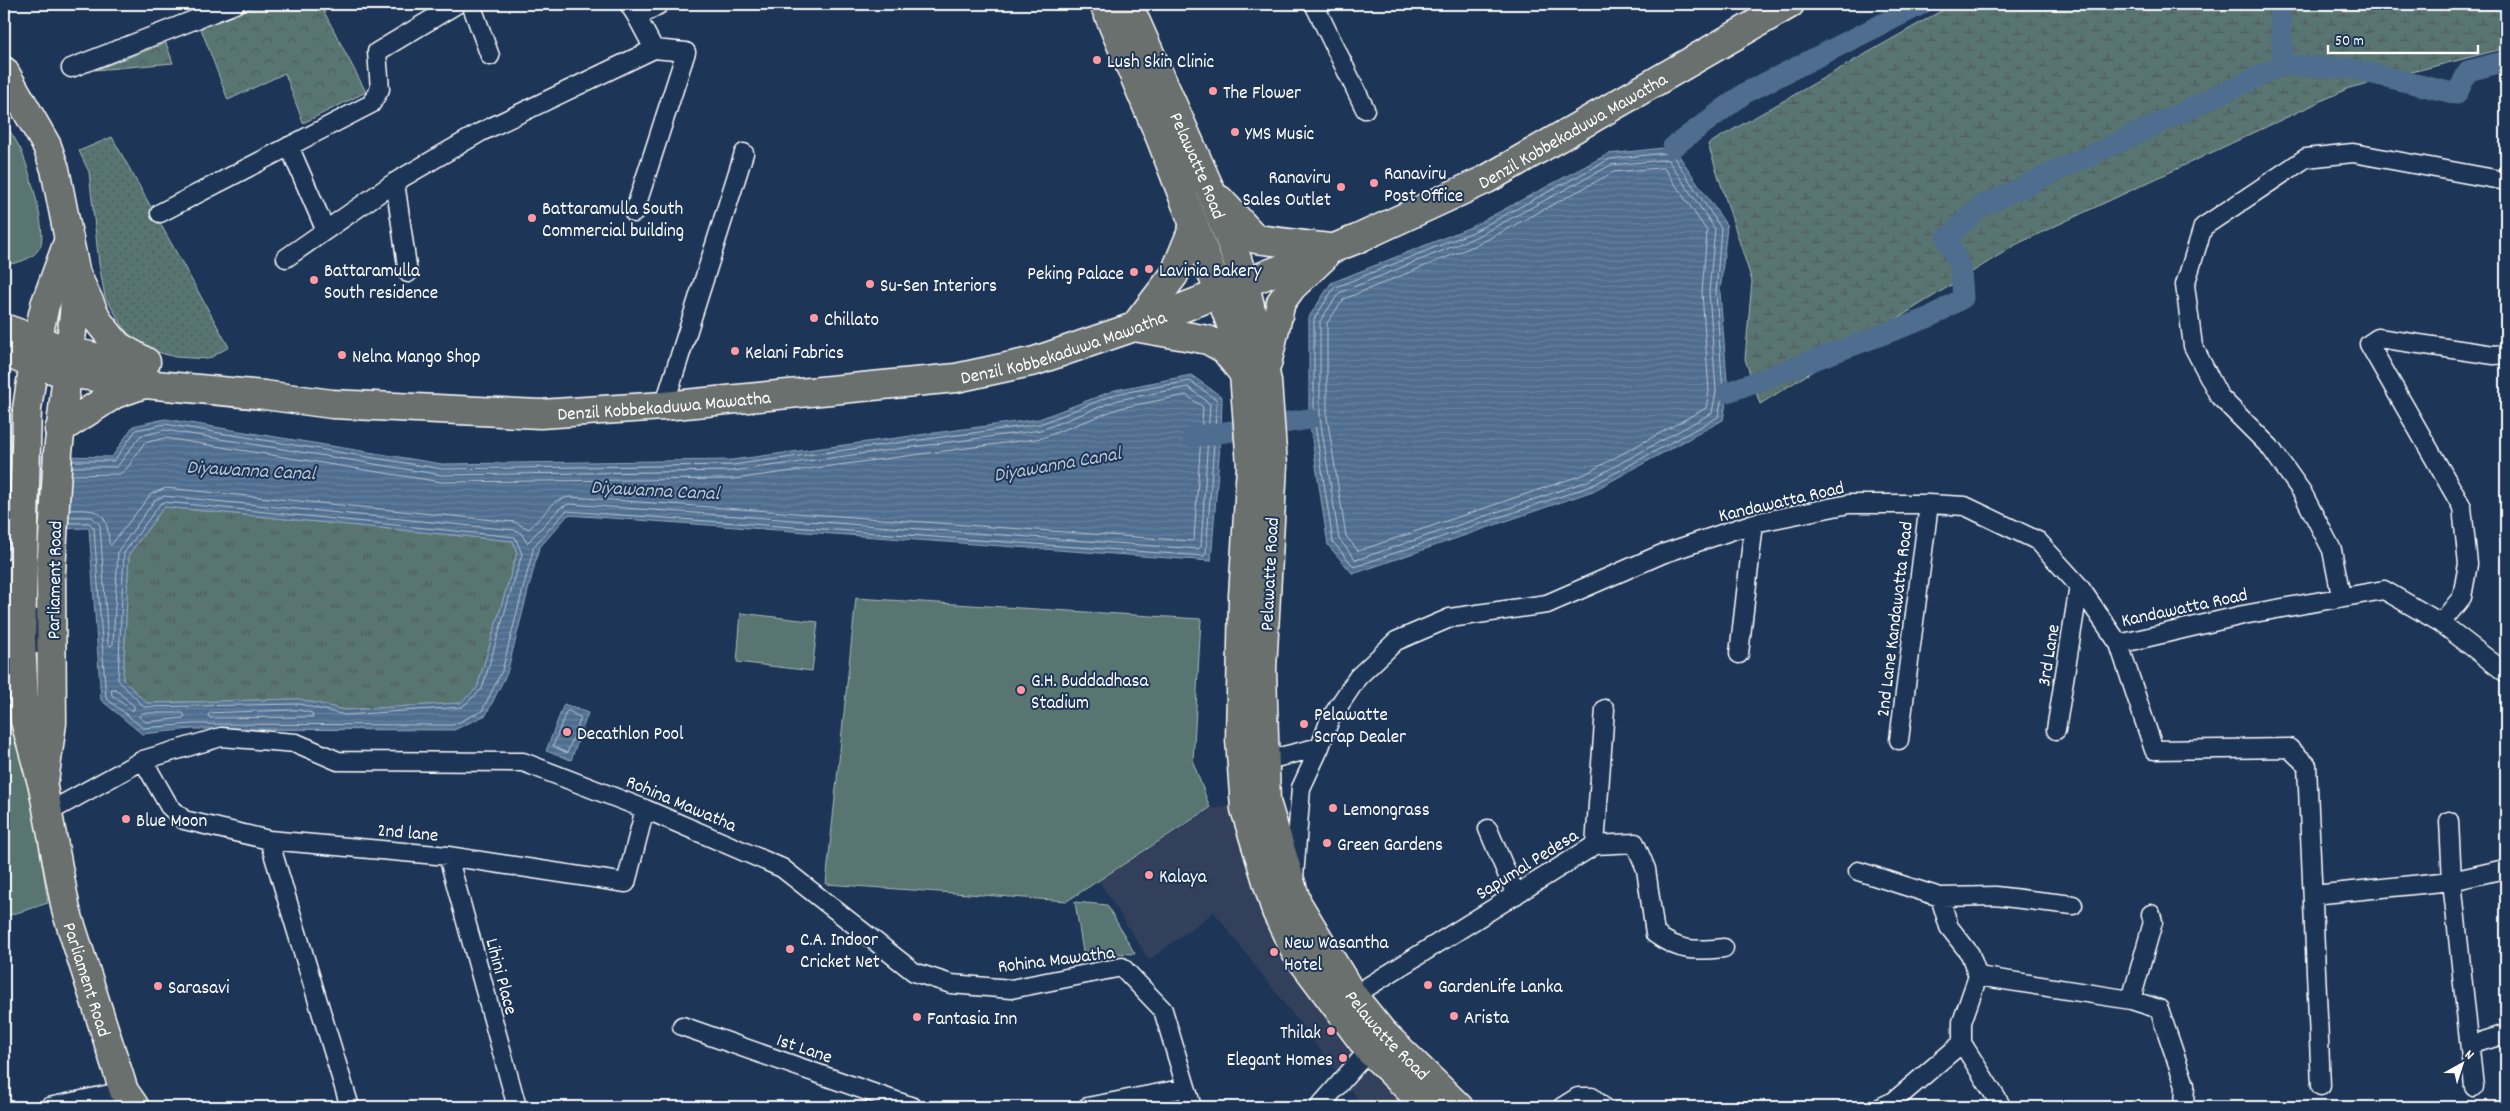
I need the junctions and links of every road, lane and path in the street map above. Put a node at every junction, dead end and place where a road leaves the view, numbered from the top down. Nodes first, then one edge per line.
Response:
1 (234, 4) edge
2 (457, 4) edge
3 (471, 4) edge
4 (660, 4) edge
5 (1104, 4) edge
6 (1128, 4) edge
7 (1314, 4) edge
8 (1790, 4) edge
9 (633, 10) edge
10 (654, 49) junction
11 (490, 56) dead end
12 (71, 68) dead end
13 (4, 71) edge
14 (1365, 109) dead end
15 (289, 146) junction
16 (744, 153) dead end
17 (395, 182) junction
18 (2506, 182) edge
19 (1210, 189) junction
20 (160, 213) dead end
21 (634, 213) dead end
22 (1194, 226) junction
23 (325, 229) junction
24 (68, 239) junction
25 (1333, 248) junction
26 (286, 258) dead end
27 (408, 273) dead end
28 (76, 274) junction
29 (1246, 284) junction
30 (1220, 293) junction
31 (1134, 327) junction
32 (4, 328) edge
33 (4, 352) edge
34 (35, 352) junction
35 (2506, 354) edge
36 (67, 362) junction
37 (4, 363) edge
38 (1255, 377) junction
39 (154, 378) junction
40 (664, 406) junction
41 (27, 409) junction
42 (58, 441) junction
43 (1929, 504) junction
44 (1754, 523) junction
45 (16, 564) edge
46 (2079, 586) junction
47 (2341, 596) junction
48 (2441, 623) junction
49 (12, 629) edge
50 (52, 633) junction
51 (2119, 644) junction
52 (1739, 654) dead end
53 (2506, 673) edge
54 (1604, 708) dead end
55 (2056, 730) dead end
56 (1898, 740) dead end
57 (1320, 746) junction
58 (143, 760) junction
59 (1253, 763) junction
60 (45, 800) junction
61 (645, 809) junction
62 (2449, 821) dead end
63 (1488, 829) dead end
64 (269, 840) junction
65 (1595, 845) junction
66 (448, 856) junction
67 (2500, 870) dead end
68 (1858, 871) dead end
69 (2452, 881) junction
70 (1293, 891) junction
71 (1516, 895) junction
72 (2313, 895) junction
73 (1940, 897) junction
74 (2073, 905) dead end
75 (2150, 914) dead end
76 (1724, 948) dead end
77 (1978, 976) junction
78 (1353, 996) junction
79 (2131, 1000) junction
80 (682, 1026) dead end
81 (2506, 1034) edge
82 (1376, 1042) junction
83 (1962, 1043) junction
84 (2470, 1045) junction
85 (2321, 1086) dead end
86 (1186, 1088) junction
87 (2474, 1088) dead end
88 (130, 1099) edge
89 (49, 1107) edge
90 (350, 1107) edge
91 (517, 1107) edge
92 (913, 1107) edge
93 (1087, 1107) edge
94 (1192, 1107) edge
95 (1319, 1107) edge
96 (1427, 1107) edge
97 (1459, 1107) edge
98 (1562, 1107) edge
99 (1603, 1107) edge
100 (1881, 1107) edge
101 (2002, 1107) edge
102 (2184, 1107) edge

1 - 12 street
2 - 15 street
3 - 11 street
4 - 9 street
5 - 22 main road, Pelawatte Road
6 - 19 main road, Pelawatte Road
7 - 14 street
8 - 25 main road, Denzil Kobbekaduwa Mawatha
9 - 10 street
10 - 17 street
10 - 21 street
13 - 24 main road, Parliament Road
15 - 20 street
15 - 23 street
16 - 40 street
17 - 23 street
17 - 27 street
18 - 47 street
19 - 25 main road
19 - 29 main road, Pelawatte Road
22 - 30 main road, Pelawatte Road
22 - 31 main road
23 - 26 street
24 - 28 main road, Parliament Road
24 - 34 main road, Parliament Road
25 - 29 main road, Denzil Kobbekaduwa Mawatha
25 - 38 main road
28 - 36 main road, Parliament Road
28 - 39 main road
29 - 30 main road, Denzil Kobbekaduwa Mawatha
29 - 38 main road, Pelawatte Road
30 - 31 main road, Denzil Kobbekaduwa Mawatha
30 - 38 main road, Pelawatte Road
31 - 38 main road
31 - 40 main road, Denzil Kobbekaduwa Mawatha
32 - 34 main road
33 - 34 main road
34 - 36 main road
34 - 41 main road, Parliament Road
35 - 48 street
36 - 39 main road, Denzil Kobbekaduwa Mawatha
36 - 42 main road, Parliament Road
37 - 41 main road
38 - 59 main road, Pelawatte Road
39 - 40 main road, Denzil Kobbekaduwa Mawatha
39 - 42 main road
41 - 45 main road, Parliament Road
42 - 50 main road, Parliament Road
43 - 44 street, Kandawatta Road
43 - 46 street, Kandawatta Road
43 - 56 street, 2nd Lane Kandawatta Road
44 - 52 street
44 - 57 street, Kandawatta Road
45 - 49 main road, Parliament Road
46 - 51 street, Kandawatta Road
46 - 55 street, 3rd Lane
47 - 48 street, Kandawatta Road
47 - 51 street, Kandawatta Road
48 - 53 street, Kandawatta Road
49 - 50 main road
49 - 60 main road, Parliament Road
50 - 60 main road, Parliament Road
51 - 72 street
54 - 65 street
57 - 59 street
57 - 70 street, Kandawatta Road
58 - 60 street, Rohina Mawatha
58 - 61 street, Rohina Mawatha
58 - 64 street, 2nd lane
59 - 70 main road, Pelawatte Road
59 - 82 main road, Pelawatte Road
60 - 88 main road, Parliament Road
61 - 66 street, 2nd lane
61 - 86 street, Rohina Mawatha
62 - 69 street
63 - 71 street
64 - 66 street, 2nd lane
64 - 90 street
65 - 71 street, Sapumal Pedesa
65 - 76 street, Sapumal Pedesa
66 - 91 street, Lihini Place
67 - 69 street
68 - 73 street
69 - 72 street
69 - 84 street
70 - 78 main road, Pelawatte Road
71 - 78 street, Sapumal Pedesa
72 - 85 street
73 - 74 street
73 - 77 street
75 - 79 street
77 - 79 street
77 - 83 street
78 - 82 main road, Pelawatte Road
79 - 102 street
80 - 92 street, 1st Lane
81 - 84 street
82 - 95 street
82 - 96 main road, Pelawatte Road
82 - 97 main road, Pelawatte Road
83 - 100 street
83 - 101 street
84 - 87 street
86 - 93 street
86 - 94 street, Rohina Mawatha
88 - 89 street
98 - 99 street

